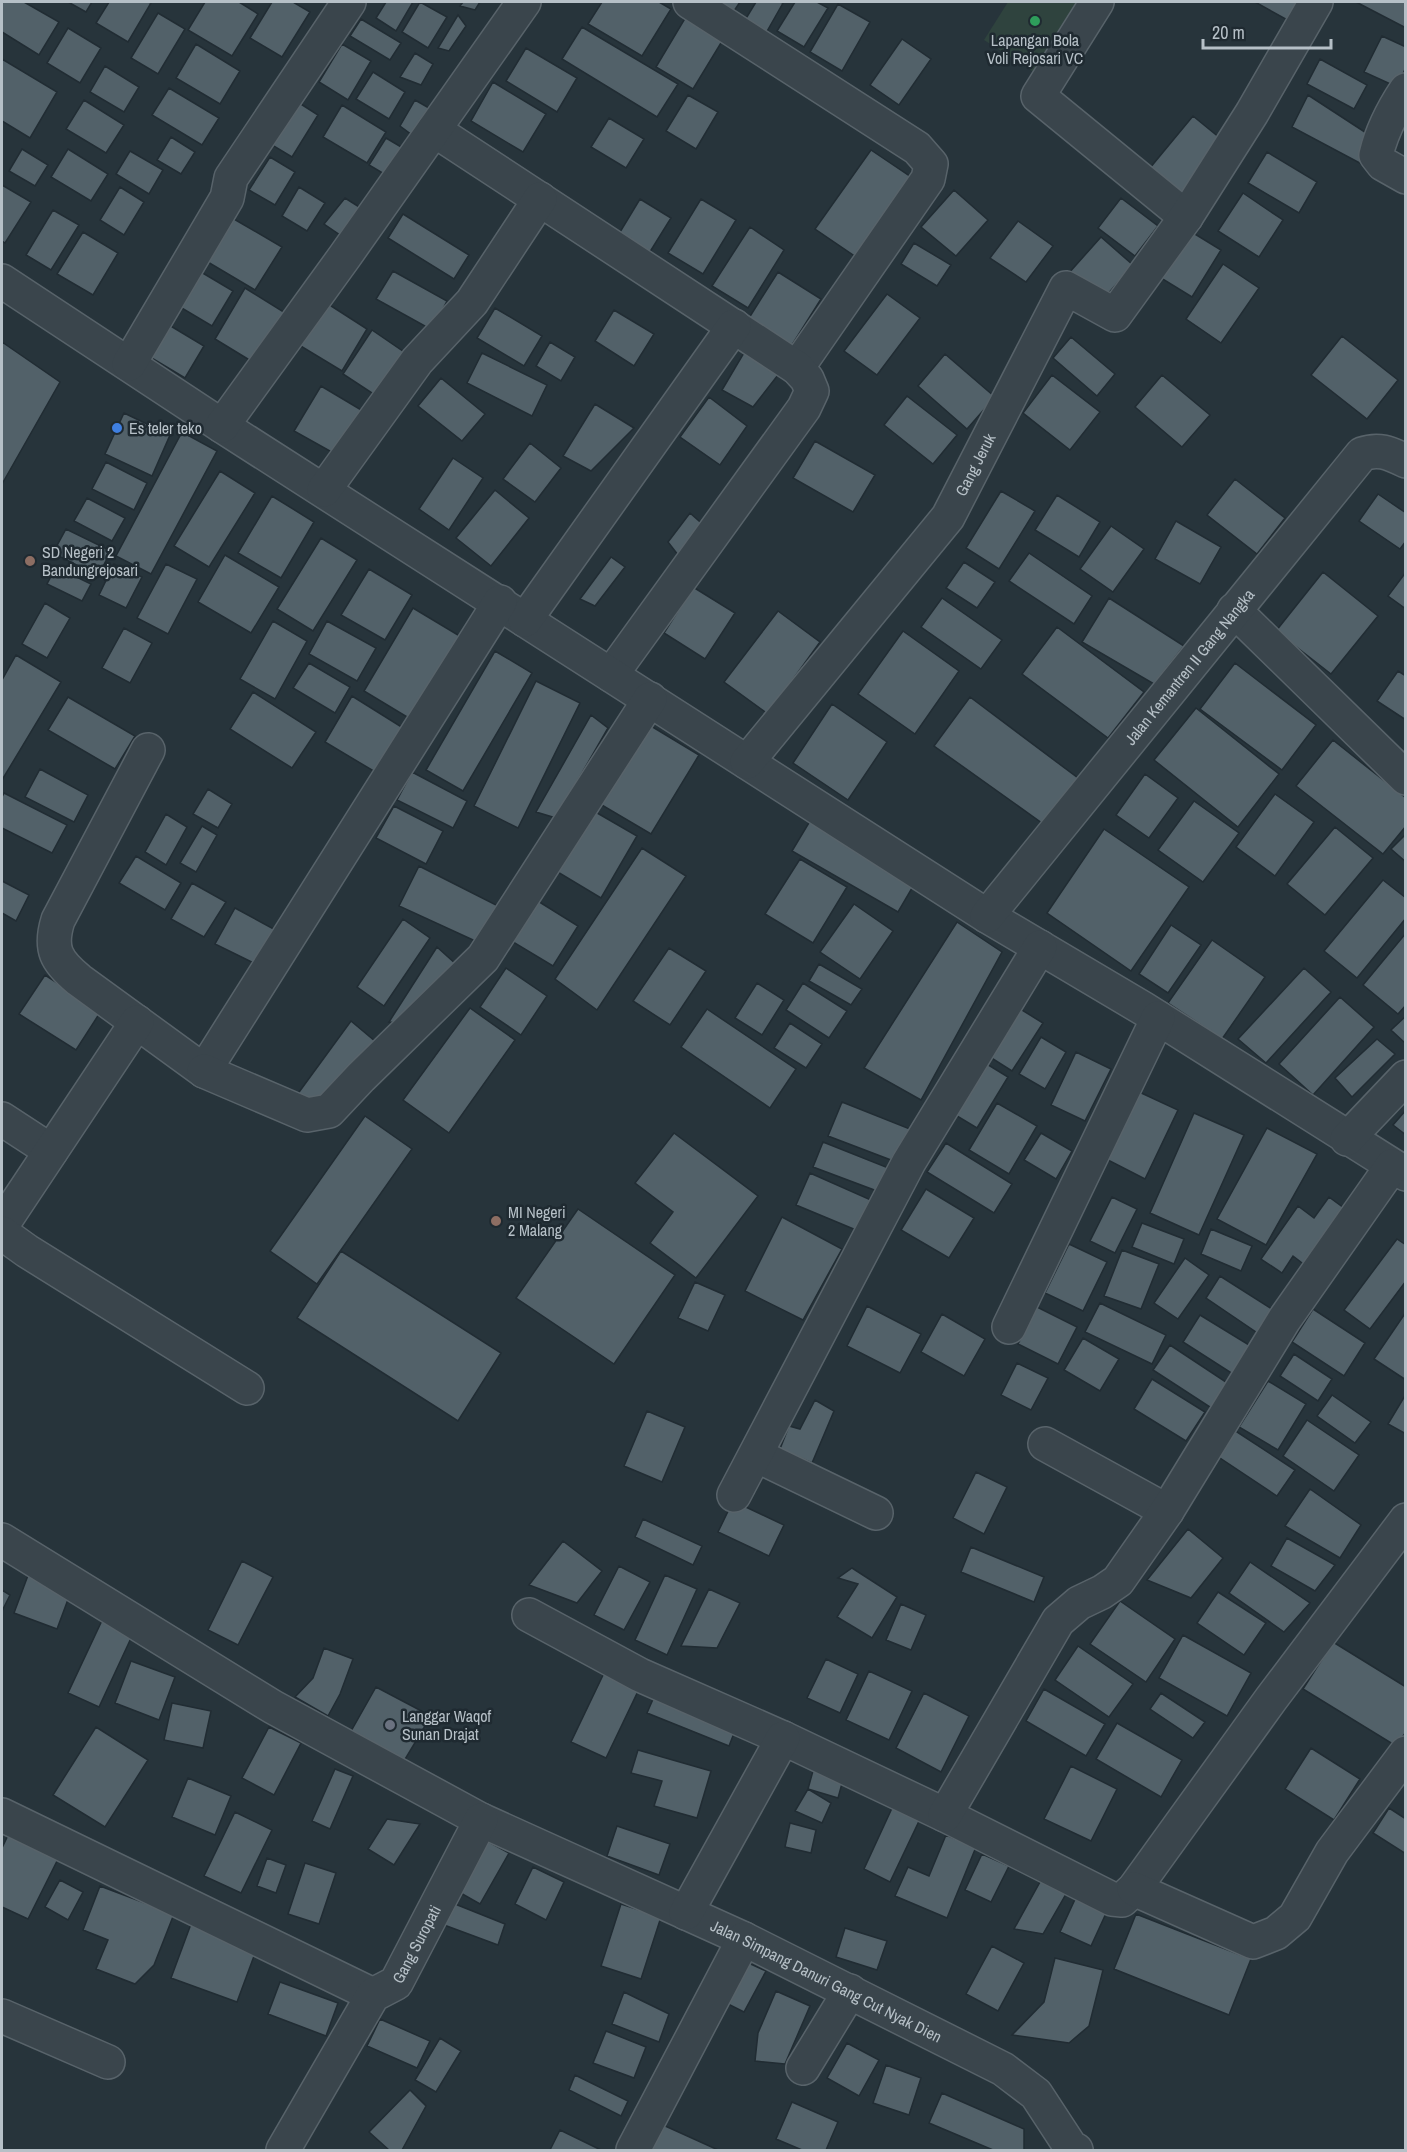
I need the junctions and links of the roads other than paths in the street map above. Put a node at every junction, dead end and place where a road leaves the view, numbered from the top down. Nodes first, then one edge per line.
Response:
1 (349, 2) edge
2 (524, 2) edge
3 (690, 2) edge
4 (1097, 2) edge
5 (1316, 2) edge
6 (1406, 90) edge
7 (434, 130) junction
8 (1406, 177) edge
9 (540, 199) junction
10 (1186, 218) junction
11 (2, 281) edge
12 (734, 326) junction
13 (129, 364) junction
14 (797, 368) junction
15 (222, 426) junction
16 (1406, 461) edge
17 (324, 490) junction
18 (1234, 610) junction
19 (512, 611) junction
20 (611, 675) junction
21 (650, 699) junction
22 (148, 750) dead end
23 (747, 762) junction
24 (1406, 778) edge
25 (987, 916) junction
26 (1040, 947) junction
27 (1158, 1018) junction
28 (137, 1022) junction
29 (204, 1071) junction
30 (1406, 1077) edge
31 (2, 1119) edge
32 (1347, 1139) junction
33 (51, 1151) junction
34 (1399, 1170) edge
35 (2, 1225) edge
36 (2, 1233) edge
37 (1009, 1327) dead end
38 (247, 1388) dead end
39 (1045, 1444) dead end
40 (756, 1455) junction
41 (734, 1495) dead end
42 (1167, 1510) junction
43 (876, 1513) dead end
44 (1406, 1520) edge
45 (2, 1540) edge
46 (529, 1615) dead end
47 (783, 1738) junction
48 (1406, 1753) edge
49 (945, 1815) junction
50 (3, 1819) edge
51 (481, 1820) junction
52 (1134, 1890) junction
53 (686, 1913) junction
54 (744, 1939) junction
55 (850, 1991) junction
56 (373, 1995) junction
57 (2, 2016) edge
58 (108, 2062) dead end
59 (803, 2068) dead end
60 (1073, 2150) edge
61 (283, 2151) edge
62 (633, 2151) edge

1 - 13 street
2 - 7 street
3 - 14 street
4 - 10 street
5 - 10 street
6 - 8 street
7 - 9 street
7 - 15 street
9 - 12 street
9 - 17 street
10 - 23 street, Gang Jeruk
11 - 13 street
12 - 14 street
12 - 19 street
13 - 15 street
14 - 20 street
15 - 17 street
16 - 18 street, Jalan Kemantren II Gang Nangka
17 - 19 street
18 - 24 street
18 - 25 street, Jalan Kemantren II Gang Nangka
19 - 20 street
19 - 29 street
20 - 21 street
21 - 23 street
21 - 29 street
22 - 28 street
23 - 25 street
25 - 26 street
26 - 27 street
26 - 40 street
27 - 32 street
27 - 37 street
28 - 29 street
28 - 33 street
30 - 32 street
31 - 33 street
32 - 34 street
33 - 35 street
34 - 42 street
36 - 38 street
39 - 42 street
40 - 41 street
40 - 43 street
42 - 49 street
44 - 52 street
45 - 51 street, Jalan Simpang Danuri Gang Cut Nyak Dien
46 - 47 street
47 - 49 street
47 - 53 street
48 - 52 street
49 - 52 street
50 - 56 street
51 - 53 street, Jalan Simpang Danuri Gang Cut Nyak Dien
51 - 56 street, Gang Suropati
53 - 54 street, Jalan Simpang Danuri Gang Cut Nyak Dien
54 - 55 street, Jalan Simpang Danuri Gang Cut Nyak Dien
54 - 62 street
55 - 59 street
55 - 60 street, Jalan Simpang Danuri Gang Cut Nyak Dien
56 - 61 street, Gang Suropati
57 - 58 street

